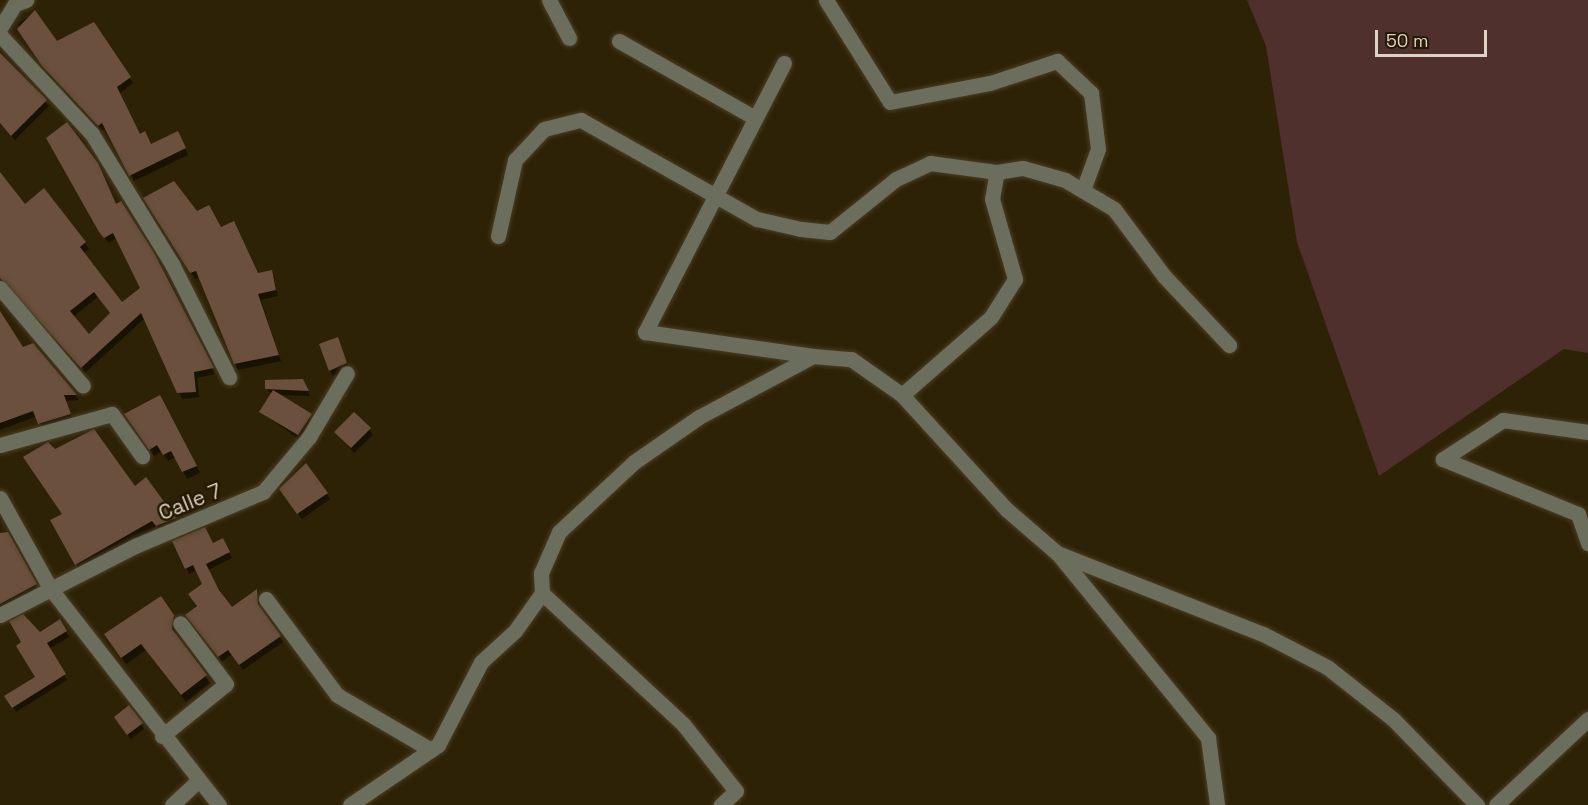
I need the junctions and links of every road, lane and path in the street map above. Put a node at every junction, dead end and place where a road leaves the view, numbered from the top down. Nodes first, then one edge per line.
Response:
1 (549, 0) edge
2 (826, 0) edge
3 (18, 1) edge
4 (0, 30) edge
5 (569, 38) dead end
6 (619, 41) dead end
7 (784, 63) dead end
8 (755, 118) junction
9 (997, 172) junction
10 (1083, 190) junction
11 (713, 197) junction
12 (498, 236) dead end
13 (0, 288) edge
14 (1229, 345) dead end
15 (813, 356) junction
16 (347, 373) dead end
17 (229, 377) dead end
18 (82, 386) dead end
19 (902, 395) junction
20 (1588, 432) edge
21 (0, 445) edge
22 (142, 456) dead end
23 (0, 498) edge
24 (1588, 543) edge
25 (1057, 553) junction
26 (50, 588) junction
27 (542, 593) junction
28 (266, 599) dead end
29 (0, 615) edge
30 (180, 623) dead end
31 (1588, 719) edge
32 (162, 736) junction
33 (431, 750) junction
34 (198, 781) junction
35 (172, 805) edge
36 (219, 805) edge
37 (350, 805) edge
38 (721, 805) edge
39 (1218, 805) edge
40 (1477, 805) edge
41 (1496, 805) edge

1 - 5 street
2 - 10 street
3 - 4 street
4 - 17 street
6 - 8 street
7 - 8 street
8 - 11 street
9 - 10 street
9 - 11 street
9 - 19 street
10 - 14 street
11 - 12 street
11 - 15 street
13 - 18 street
15 - 19 street
15 - 27 street
16 - 26 street, Calle 7
19 - 25 street
20 - 24 street
21 - 22 street
23 - 26 street
25 - 39 street
25 - 40 street
26 - 29 street, Calle 7
26 - 32 street
27 - 33 street
27 - 38 street
28 - 33 street
30 - 32 street
31 - 41 street
32 - 34 street
33 - 37 street
34 - 35 street
34 - 36 street

